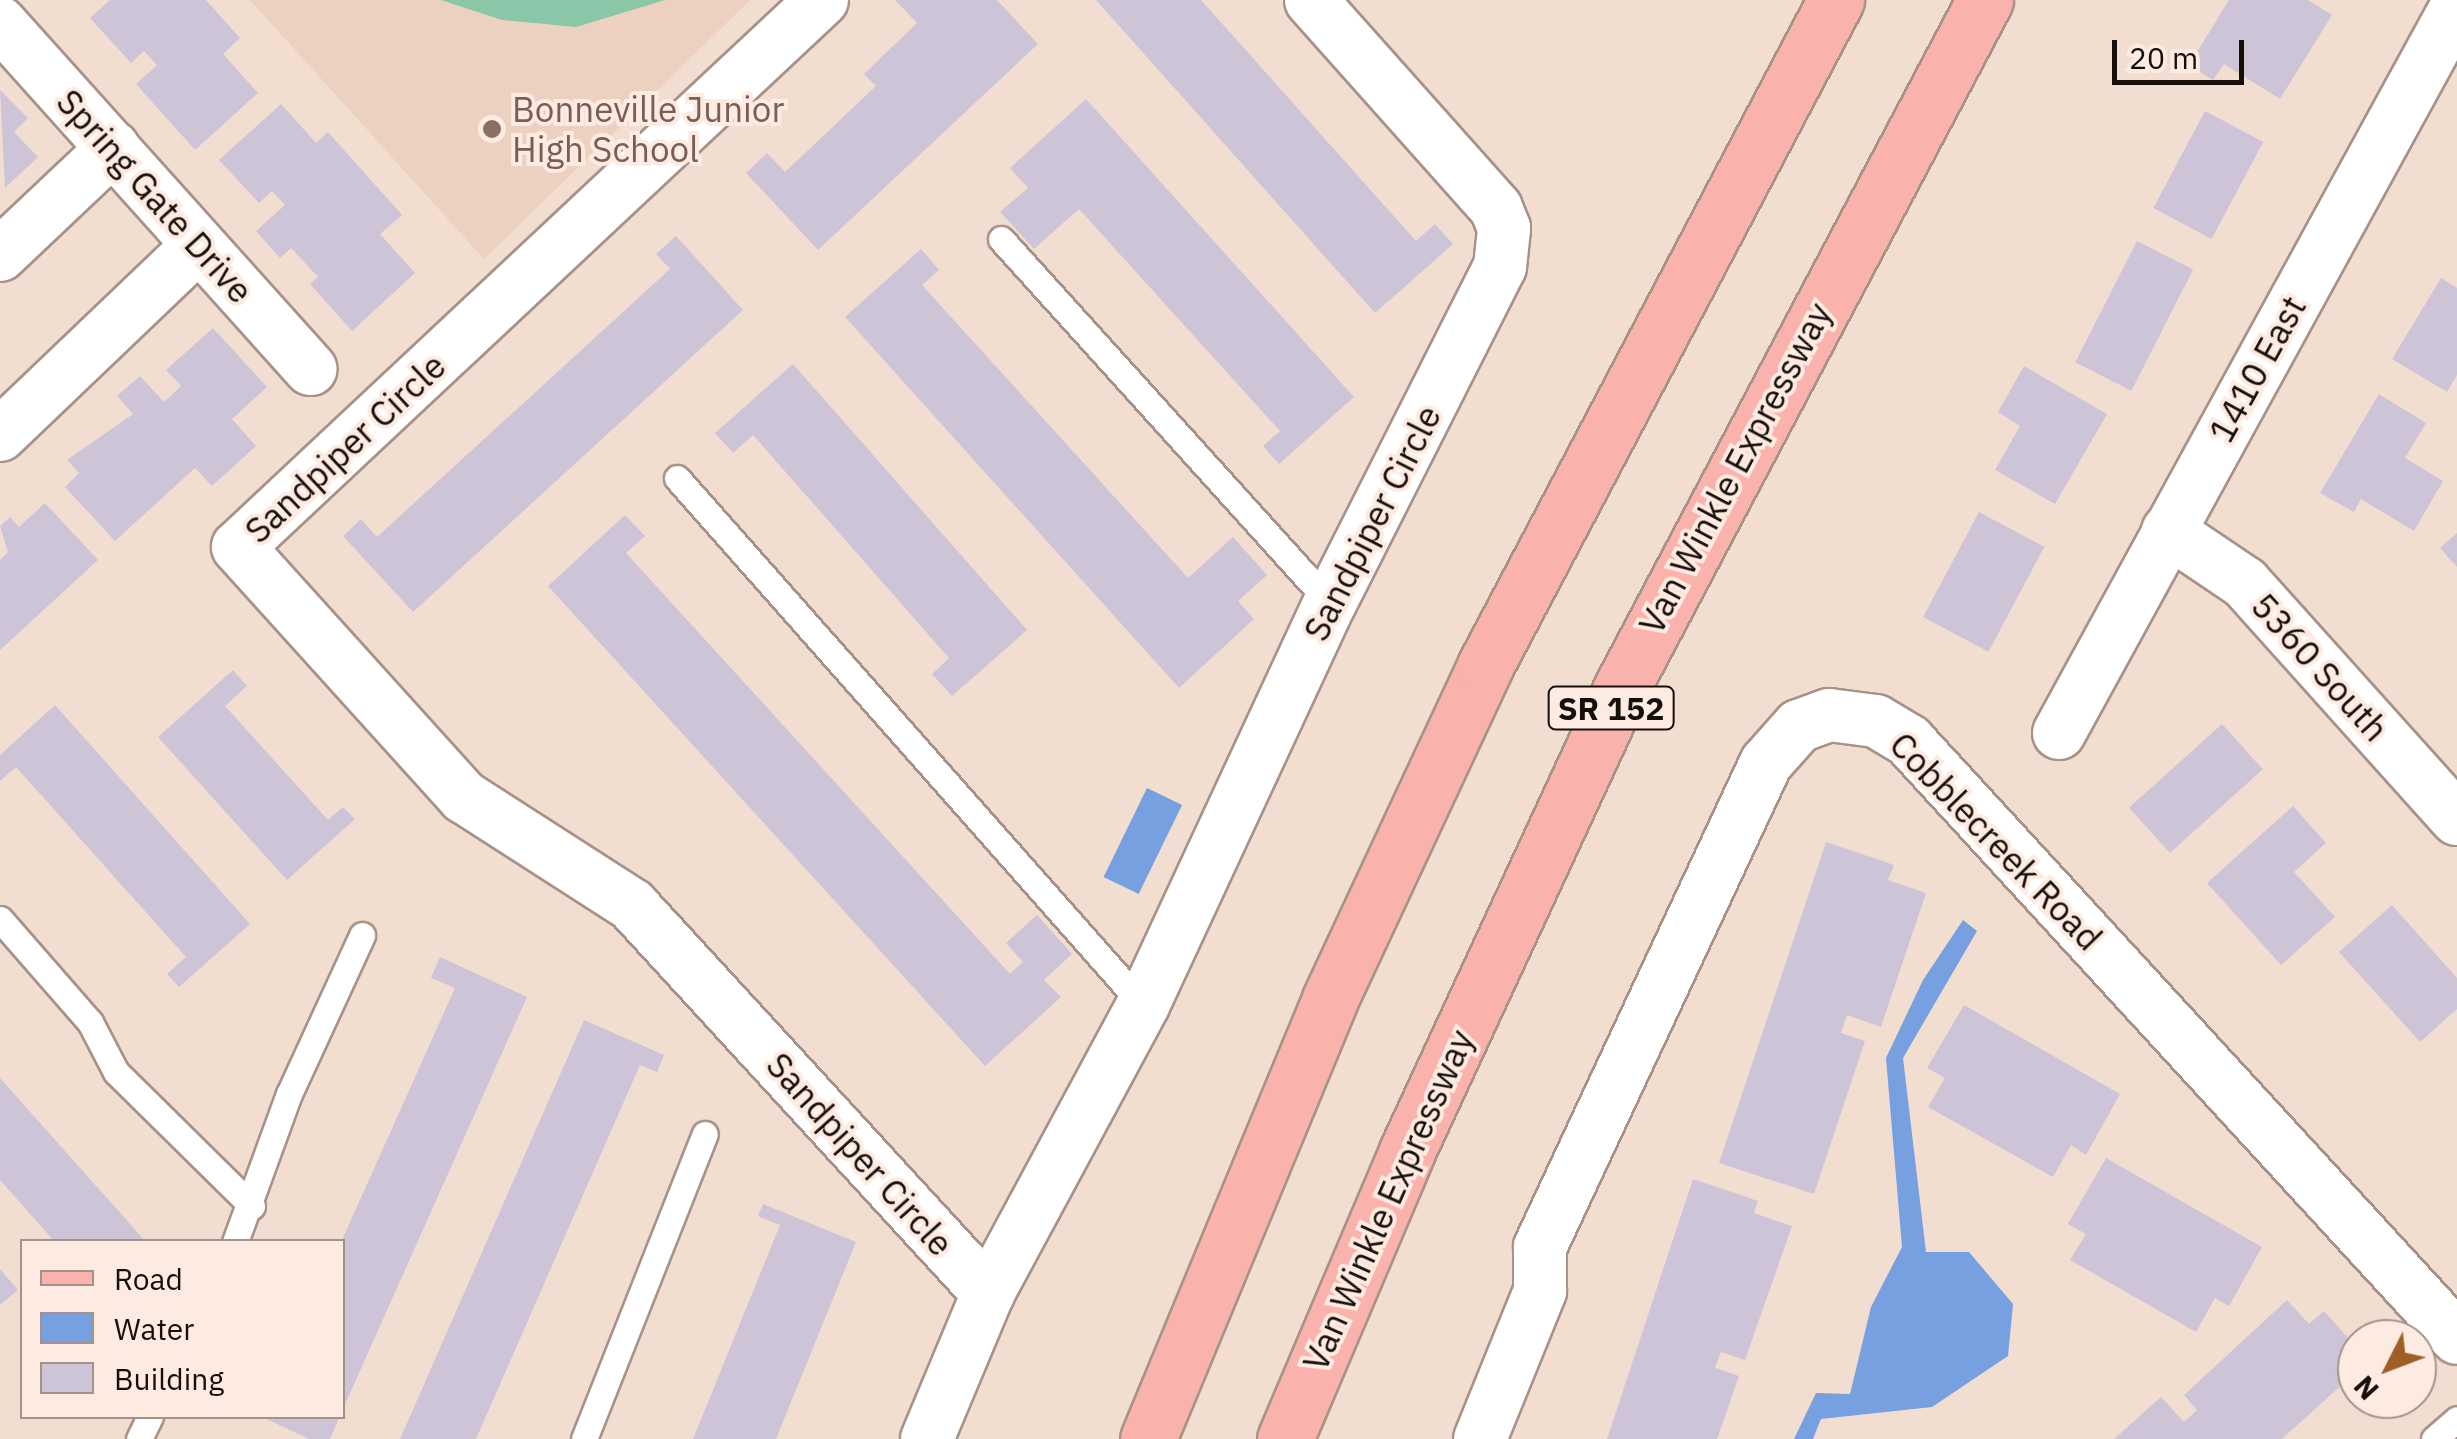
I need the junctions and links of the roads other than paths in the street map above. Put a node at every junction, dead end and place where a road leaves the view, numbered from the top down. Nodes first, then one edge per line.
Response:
1 (822, 0) edge
2 (1311, 0) edge
3 (1836, 0) edge
4 (1984, 0) edge
5 (2457, 6) edge
6 (0, 23) edge
7 (112, 148) junction
8 (1001, 240) dead end
9 (199, 245) junction
10 (0, 255) edge
11 (310, 369) dead end
12 (6, 417) edge
13 (677, 478) dead end
14 (2168, 531) junction
15 (1330, 604) junction
16 (2059, 733) dead end
17 (2457, 820) edge
18 (0, 919) edge
19 (362, 935) dead end
20 (1143, 1005) junction
21 (705, 1134) dead end
22 (252, 1206) junction
23 (236, 1239) edge
24 (988, 1293) junction
25 (2457, 1338) edge
26 (2457, 1419) edge
27 (584, 1439) edge
28 (927, 1439) edge
29 (1148, 1439) edge
30 (1285, 1439) edge
31 (1480, 1439) edge
32 (2434, 1439) edge

1 - 24 street, Sandpiper Circle
2 - 15 street, Sandpiper Circle
3 - 29 main road
4 - 30 main road, Van Winkle Expressway / SR 152
5 - 14 street, 1410 East
6 - 7 street, Spring Gate Drive
7 - 9 street, Spring Gate Drive
7 - 10 street
8 - 15 lane
9 - 11 street, Spring Gate Drive
9 - 12 street
13 - 20 lane
14 - 16 street, 1410 East
14 - 17 street, 5360 South
15 - 20 street, Sandpiper Circle
18 - 22 lane
19 - 22 lane
20 - 24 street, Sandpiper Circle
21 - 27 lane
22 - 23 lane
24 - 28 street
25 - 31 street, Cobblecreek Road
26 - 32 lane

